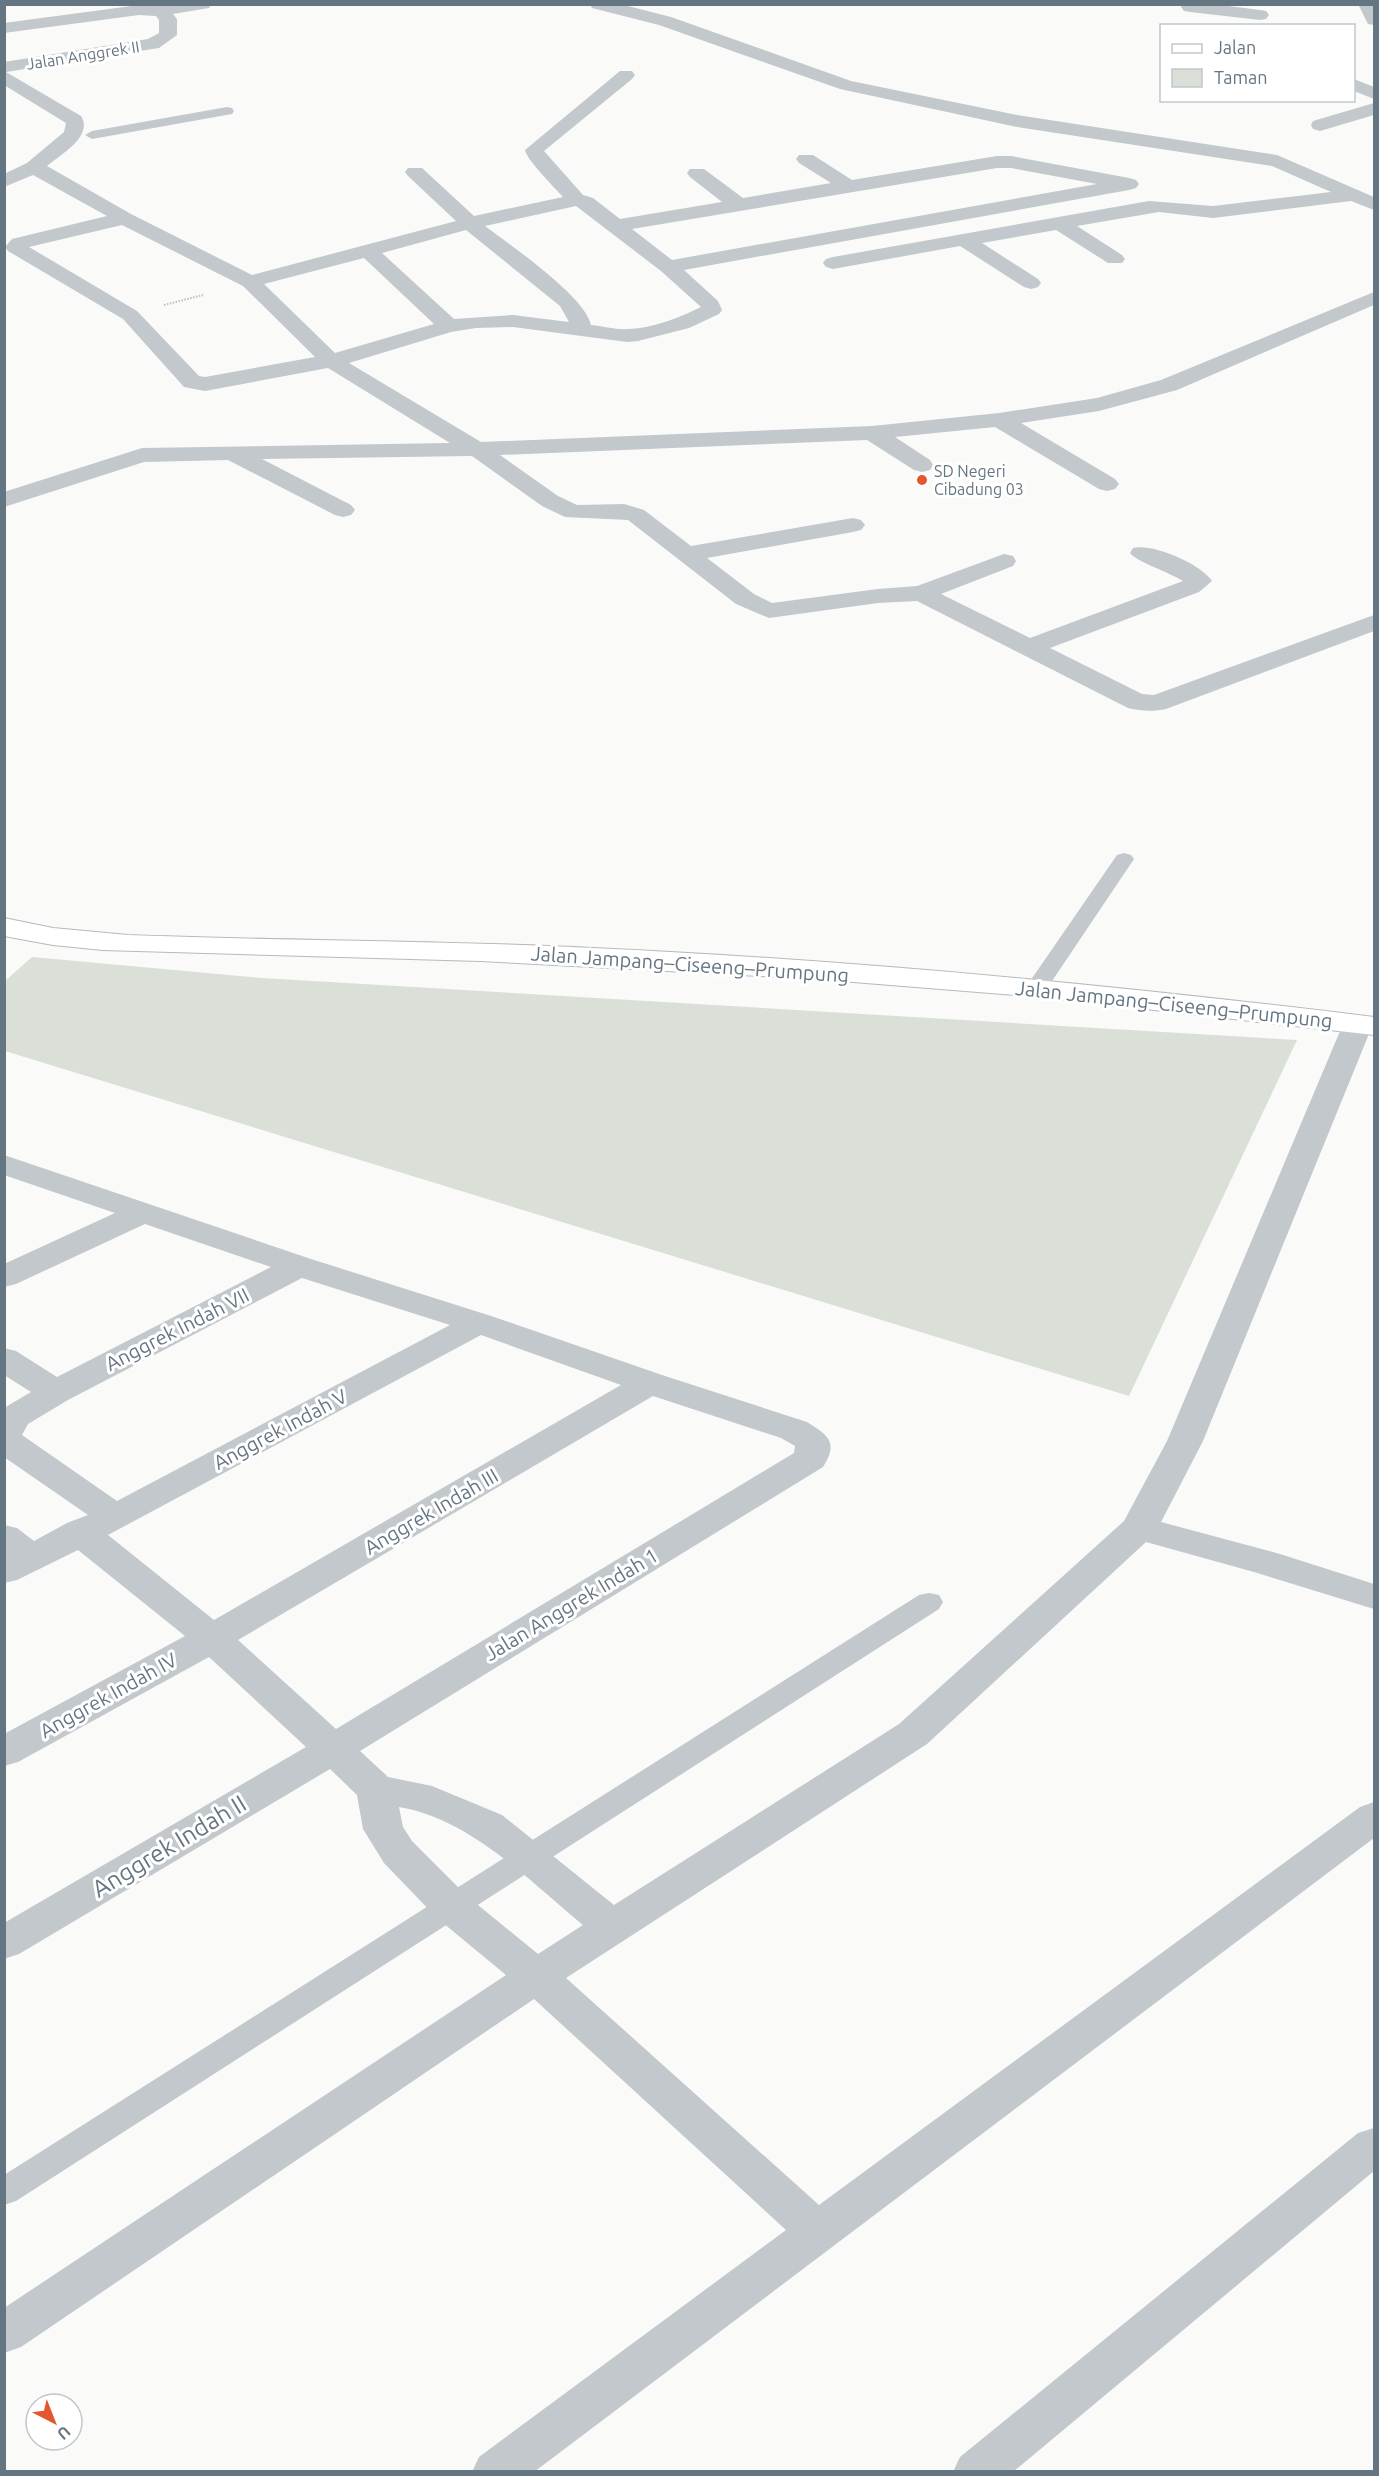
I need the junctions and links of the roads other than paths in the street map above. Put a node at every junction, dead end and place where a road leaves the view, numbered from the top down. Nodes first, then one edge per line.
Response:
1 (202, 4) edge
2 (598, 4) edge
3 (1366, 4) edge
4 (1190, 8) dead end
5 (161, 11) junction
6 (1262, 15) edge
7 (1374, 20) edge
8 (4, 28) edge
9 (4, 67) edge
10 (626, 75) dead end
11 (4, 77) edge
12 (1355, 85) edge
13 (1374, 94) edge
14 (32, 96) junction
15 (4, 100) edge
16 (1374, 109) edge
17 (227, 111) dead end
18 (1320, 125) dead end
19 (184, 133) dead end
20 (92, 135) junction
21 (71, 136) junction
22 (806, 159) dead end
23 (34, 167) junction
24 (415, 172) dead end
25 (697, 173) dead end
26 (1312, 176) junction
27 (4, 181) edge
28 (1278, 181) dead end
29 (1129, 184) junction
30 (849, 186) junction
31 (1195, 190) dead end
32 (1353, 195) junction
33 (576, 200) junction
34 (747, 203) junction
35 (1374, 204) edge
36 (773, 215) dead end
37 (124, 218) junction
38 (470, 222) junction
39 (1059, 223) junction
40 (615, 226) junction
41 (791, 228) dead end
42 (964, 240) junction
43 (808, 242) junction
44 (367, 250) junction
45 (1115, 259) dead end
46 (833, 263) dead end
47 (668, 267) junction
48 (250, 282) junction
49 (1031, 283) dead end
50 (1374, 298) edge
51 (449, 326) junction
52 (581, 329) junction
53 (331, 361) junction
54 (999, 420) junction
55 (872, 433) junction
56 (477, 449) junction
57 (232, 453) junction
58 (922, 465) dead end
59 (1107, 484) dead end
60 (4, 500) edge
61 (343, 510) dead end
62 (853, 525) dead end
63 (1142, 553) dead end
64 (687, 554) junction
65 (1004, 561) dead end
66 (921, 593) junction
67 (1374, 622) edge
68 (1028, 648) junction
69 (1124, 859) dead end
70 (4, 927) edge
71 (1036, 987) junction
72 (1366, 1025) edge
73 (4, 1164) edge
74 (144, 1212) junction
75 (299, 1266) junction
76 (4, 1277) edge
77 (479, 1323) junction
78 (4, 1359) edge
79 (650, 1383) junction
80 (56, 1392) junction
81 (4, 1435) edge
82 (4, 1440) edge
83 (1147, 1513) junction
84 (115, 1517) junction
85 (80, 1532) junction
86 (13, 1555) edge
87 (1374, 1597) edge
88 (928, 1602) dead end
89 (212, 1638) junction
90 (333, 1749) junction
91 (4, 1752) edge
92 (376, 1789) junction
93 (1374, 1817) edge
94 (529, 1857) junction
95 (452, 1906) junction
96 (613, 1927) junction
97 (4, 1943) edge
98 (536, 1976) junction
99 (1374, 2146) edge
100 (4, 2192) edge
101 (818, 2232) junction
102 (4, 2333) edge
103 (496, 2472) edge
104 (977, 2472) edge

1 - 5 street
2 - 26 street
3 - 7 street
4 - 6 street
5 - 8 street
5 - 9 street, Jalan Anggrek II
10 - 33 street
11 - 14 street
12 - 13 street
14 - 15 street
14 - 21 street
16 - 18 street
17 - 20 lane
19 - 20 lane
20 - 21 lane
21 - 23 street
22 - 30 street
23 - 27 street
23 - 37 street
24 - 38 street
25 - 34 street
26 - 28 street
26 - 32 street
29 - 30 street
29 - 31 street
29 - 43 street
30 - 34 street
32 - 35 street
32 - 39 street
33 - 38 street
33 - 40 street
34 - 36 street
34 - 40 street
37 - 48 street
37 - 53 street
38 - 44 street
38 - 52 street
39 - 42 street
39 - 45 street
40 - 47 street
41 - 43 street
42 - 46 street
42 - 49 street
43 - 47 street
44 - 48 street
44 - 51 street
47 - 52 street
48 - 53 street
50 - 54 street
51 - 52 street
51 - 53 street
53 - 56 street
54 - 55 street
54 - 59 street
55 - 56 street
55 - 58 street
56 - 57 street
56 - 64 street
57 - 60 street
57 - 61 street
62 - 64 street
63 - 68 street
64 - 66 street
65 - 66 street
66 - 68 street
67 - 68 street
69 - 71 lane
70 - 71 main road, Jalan Jampang–Ciseeng–Prumpung
71 - 72 main road, Jalan Jampang–Ciseeng–Prumpung
72 - 83 street
73 - 74 street
74 - 75 street
74 - 76 street
75 - 77 street
75 - 80 street, Anggrek Indah VII
77 - 79 street
77 - 84 street, Anggrek Indah V
78 - 80 street
79 - 89 street, Anggrek Indah III
79 - 90 street, Jalan Anggrek Indah 1
80 - 81 street, Anggrek Indah VII
82 - 84 street
83 - 87 street
83 - 96 street
84 - 85 street, Anggrek Indah V
85 - 86 street, Anggrek Indah V
85 - 89 street
88 - 94 lane
89 - 90 street
89 - 91 street, Anggrek Indah IV
90 - 92 street
90 - 97 street, Anggrek Indah II
92 - 94 street
92 - 95 street
93 - 101 street
94 - 95 lane
94 - 96 street
95 - 98 street
95 - 100 lane
96 - 98 street
98 - 101 street
98 - 102 street
99 - 104 street
101 - 103 street

